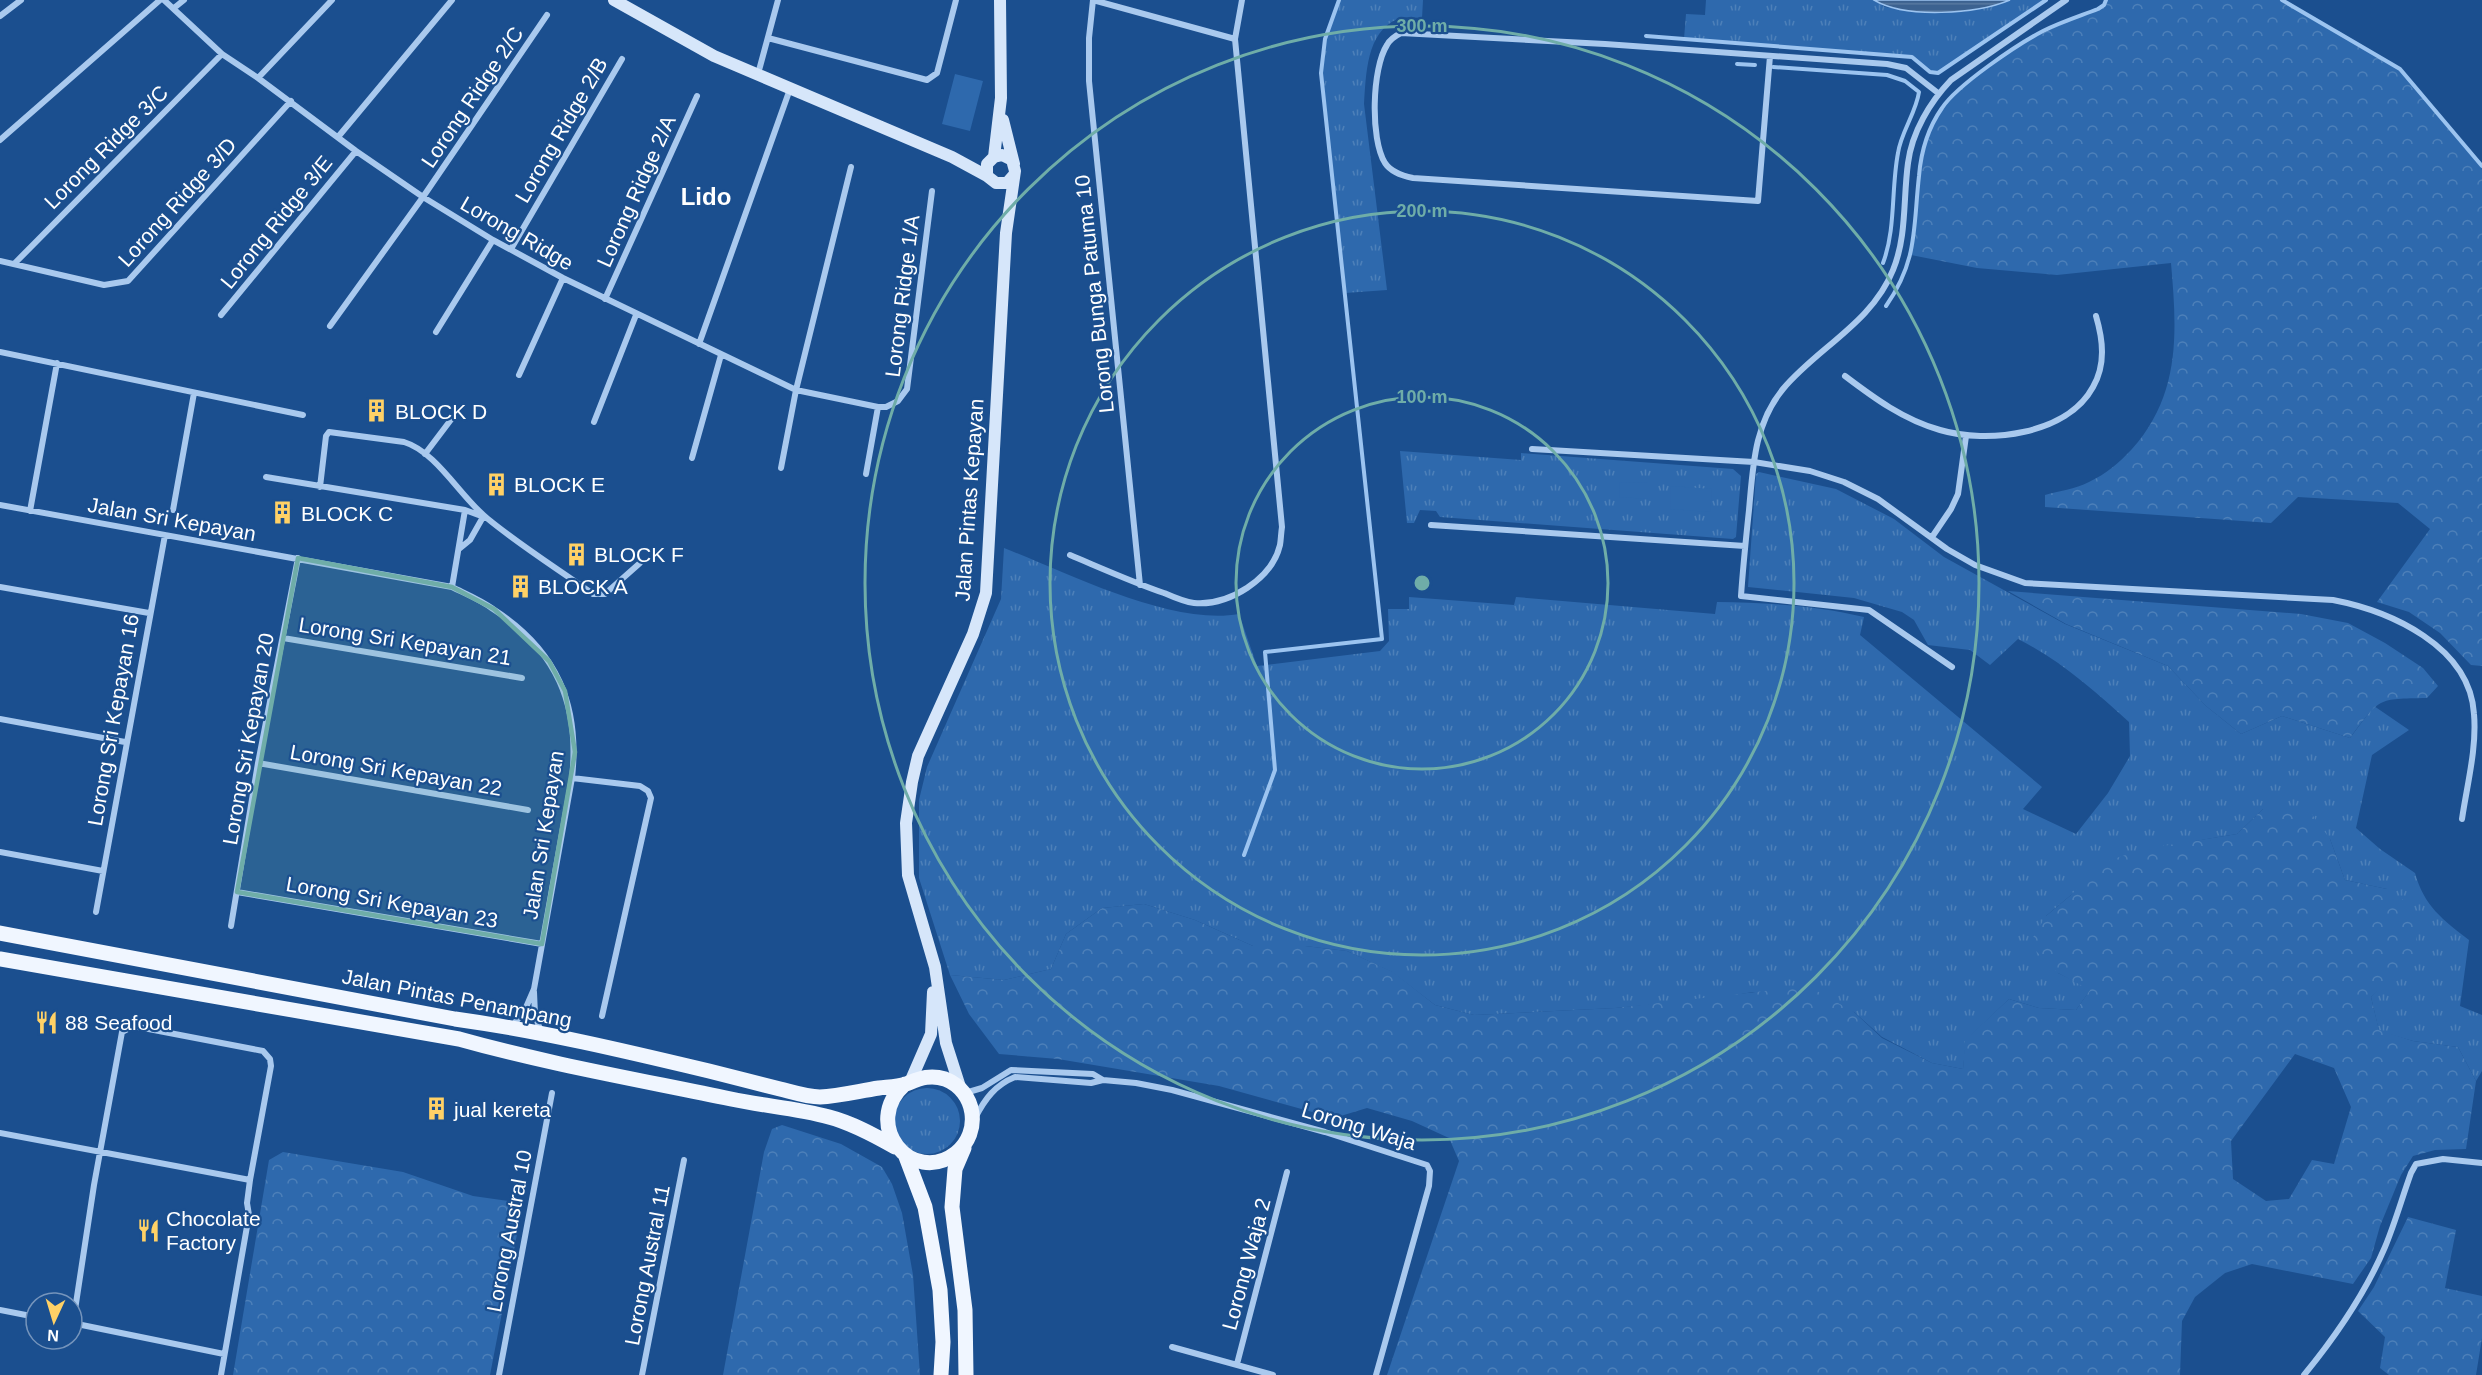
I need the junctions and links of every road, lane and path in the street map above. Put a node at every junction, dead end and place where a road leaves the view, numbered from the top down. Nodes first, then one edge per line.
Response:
1 (21, 0) edge
2 (162, 0) edge
3 (184, 0) edge
4 (332, 0) edge
5 (452, 0) edge
6 (614, 0) edge
7 (778, 0) edge
8 (956, 0) edge
9 (1000, 0) edge
10 (1093, 0) edge
11 (1242, 0) edge
12 (2066, 0) edge
13 (174, 8) junction
14 (547, 15) dead end
15 (0, 16) edge
16 (768, 38) junction
17 (1235, 39) junction
18 (222, 54) junction
19 (1770, 56) junction
20 (622, 59) dead end
21 (758, 75) junction
22 (258, 78) junction
23 (790, 88) junction
24 (1938, 93) junction
25 (697, 96) dead end
26 (1001, 98) junction
27 (291, 101) junction
28 (338, 137) junction
29 (0, 140) edge
30 (356, 151) junction
31 (952, 157) junction
32 (992, 159) junction
33 (851, 167) dead end
34 (1014, 169) junction
35 (990, 179) junction
36 (932, 191) dead end
37 (423, 197) junction
38 (1006, 233) junction
39 (494, 240) junction
40 (511, 249) junction
41 (0, 261) edge
42 (14, 264) junction
43 (563, 278) junction
44 (605, 299) junction
45 (221, 315) dead end
46 (636, 315) junction
47 (2096, 316) dead end
48 (330, 326) dead end
49 (436, 332) dead end
50 (699, 344) junction
51 (0, 352) edge
52 (721, 355) junction
53 (57, 363) junction
54 (519, 375) dead end
55 (1845, 376) dead end
56 (796, 390) junction
57 (194, 393) junction
58 (898, 402) joint
59 (878, 407) junction
60 (456, 413) dead end
61 (303, 415) dead end
62 (594, 422) dead end
63 (1966, 436) junction
64 (1532, 449) dead end
65 (425, 454) junction
66 (692, 458) dead end
67 (1754, 462) junction
68 (781, 468) dead end
69 (866, 474) dead end
70 (266, 477) dead end
71 (320, 487) junction
72 (0, 505) edge
73 (30, 510) junction
74 (172, 510) dead end
75 (465, 510) junction
76 (484, 518) junction
77 (1431, 525) dead end
78 (165, 535) junction
79 (1932, 537) junction
80 (1745, 546) junction
81 (459, 549) junction
82 (1070, 555) dead end
83 (298, 558) junction
84 (640, 563) dead end
85 (1140, 585) junction
86 (0, 587) edge
87 (452, 587) junction
88 (149, 613) junction
89 (283, 638) junction
90 (1952, 667) dead end
91 (522, 678) dead end
92 (0, 718) edge
93 (125, 742) junction
94 (258, 763) junction
95 (572, 778) junction
96 (528, 810) dead end
97 (2462, 819) dead end
98 (0, 852) edge
99 (103, 871) junction
100 (237, 892) junction
101 (96, 912) dead end
102 (231, 926) dead end
103 (0, 933) edge
104 (542, 944) junction
105 (0, 959) edge
106 (935, 967) junction
107 (534, 989) junction
108 (602, 1016) dead end
109 (455, 1019) junction
110 (512, 1027) junction
111 (541, 1033) junction
112 (459, 1039) junction
113 (1103, 1080) junction
114 (908, 1082) junction
115 (962, 1091) junction
116 (552, 1093) dead end
117 (972, 1122) junction
118 (0, 1133) edge
119 (967, 1139) junction
120 (900, 1150) junction
121 (100, 1151) junction
122 (684, 1160) dead end
123 (2482, 1162) edge
124 (1287, 1172) dead end
125 (250, 1180) junction
126 (77, 1291) edge
127 (0, 1310) edge
128 (24, 1315) edge
129 (84, 1325) edge
130 (1172, 1347) dead end
131 (224, 1354) junction
132 (1237, 1364) junction
133 (221, 1375) edge
134 (499, 1375) edge
135 (642, 1375) edge
136 (941, 1375) edge
137 (966, 1375) edge
138 (1273, 1375) edge
139 (1376, 1375) edge
140 (2304, 1375) edge

1 - 15 street
2 - 13 street, Lorong Ridge
2 - 29 street
3 - 13 street
4 - 22 street
5 - 28 street
6 - 21 street
7 - 16 street
8 - 16 street
9 - 26 street
10 - 17 street
10 - 85 street, Lorong Bunga Patuma 10
11 - 17 street
12 - 24 street
13 - 18 street, Lorong Ridge
14 - 37 street, Lorong Ridge 2/C
16 - 21 street
17 - 85 street
18 - 22 street, Lorong Ridge
18 - 42 street, Lorong Ridge 3/C
19 - 19 street
19 - 24 street
20 - 40 street, Lorong Ridge 2/B
21 - 23 street
22 - 27 street, Lorong Ridge
23 - 31 street
23 - 50 street
24 - 67 street
25 - 44 street, Lorong Ridge 2/A
26 - 32 street
26 - 34 street
27 - 28 street, Lorong Ridge
27 - 42 street, Lorong Ridge 3/D
28 - 30 street, Lorong Ridge
30 - 37 street, Lorong Ridge
30 - 45 street, Lorong Ridge 3/E
31 - 32 street
31 - 35 street
32 - 34 street
32 - 35 street
33 - 56 street
34 - 35 street
34 - 38 street, Jalan Pintas Kepayan
35 - 38 street, Jalan Pintas Kepayan
36 - 58 street, Lorong Ridge 1/A
37 - 39 street, Lorong Ridge
37 - 48 street, Lorong Ridge 2/C
38 - 106 street, Jalan Pintas Kepayan
39 - 40 street, Lorong Ridge
39 - 49 street
40 - 43 street, Lorong Ridge
41 - 42 street, Lorong Ridge 3/D
43 - 44 street, Lorong Ridge
43 - 54 street
44 - 46 street, Lorong Ridge
46 - 50 street, Lorong Ridge
46 - 62 street
47 - 63 street
50 - 52 street, Lorong Ridge
51 - 53 street
52 - 56 street, Lorong Ridge
52 - 66 street
53 - 57 street
53 - 73 street
55 - 63 street
56 - 59 street, Lorong Ridge
56 - 68 street
57 - 61 street
57 - 74 street
58 - 59 street, Lorong Ridge
59 - 69 street
60 - 65 street
63 - 79 street
64 - 67 street
65 - 71 street
65 - 76 street
67 - 79 street
67 - 80 street
70 - 71 street
71 - 75 street
72 - 73 street, Jalan Sri Kepayan
73 - 78 street, Jalan Sri Kepayan
75 - 76 street
75 - 81 street
76 - 81 street
76 - 84 street
77 - 80 street
78 - 83 street, Jalan Sri Kepayan
78 - 88 street, Lorong Sri Kepayan 16
79 - 97 street
80 - 90 street
81 - 87 street
82 - 85 street
83 - 87 street, Jalan Sri Kepayan
83 - 89 street, Lorong Sri Kepayan 20
86 - 88 street
87 - 95 street, Jalan Sri Kepayan
88 - 93 street, Lorong Sri Kepayan 16
89 - 91 street, Lorong Sri Kepayan 21
89 - 94 street, Lorong Sri Kepayan 20
92 - 93 street
93 - 99 street, Lorong Sri Kepayan 16
94 - 96 street, Lorong Sri Kepayan 22
94 - 100 street, Lorong Sri Kepayan 20
95 - 104 street, Jalan Sri Kepayan
95 - 108 street
98 - 99 street
99 - 101 street, Lorong Sri Kepayan 16
100 - 102 street, Lorong Sri Kepayan 20
100 - 104 street, Lorong Sri Kepayan 23
103 - 109 main road, Jalan Pintas Penampang
104 - 107 street, Jalan Sri Kepayan
105 - 112 main road, Jalan Pintas Penampang
106 - 114 street, Jalan Pintas Kepayan
106 - 115 street, Jalan Pintas Kepayan
107 - 110 street, Jalan Sri Kepayan
107 - 111 street, Jalan Sri Kepayan
109 - 110 main road, Jalan Pintas Penampang
109 - 112 main road
110 - 111 main road, Jalan Pintas Penampang
111 - 114 main road, Jalan Pintas Penampang
112 - 120 main road, Jalan Pintas Penampang
113 - 115 street, Lorong Waja
113 - 117 street, Lorong Waja
113 - 139 street, Lorong Waja
114 - 115 main road
114 - 120 main road
115 - 117 main road
116 - 134 street, Lorong Austral 10
117 - 119 main road
118 - 121 street
119 - 120 main road
119 - 137 main road
120 - 136 main road
121 - 125 street
121 - 125 street
121 - 126 street
122 - 135 street, Lorong Austral 11
123 - 140 street
124 - 132 street, Lorong Waja 2
125 - 131 street
127 - 128 street
129 - 131 street
130 - 132 street
131 - 133 street
132 - 138 street

